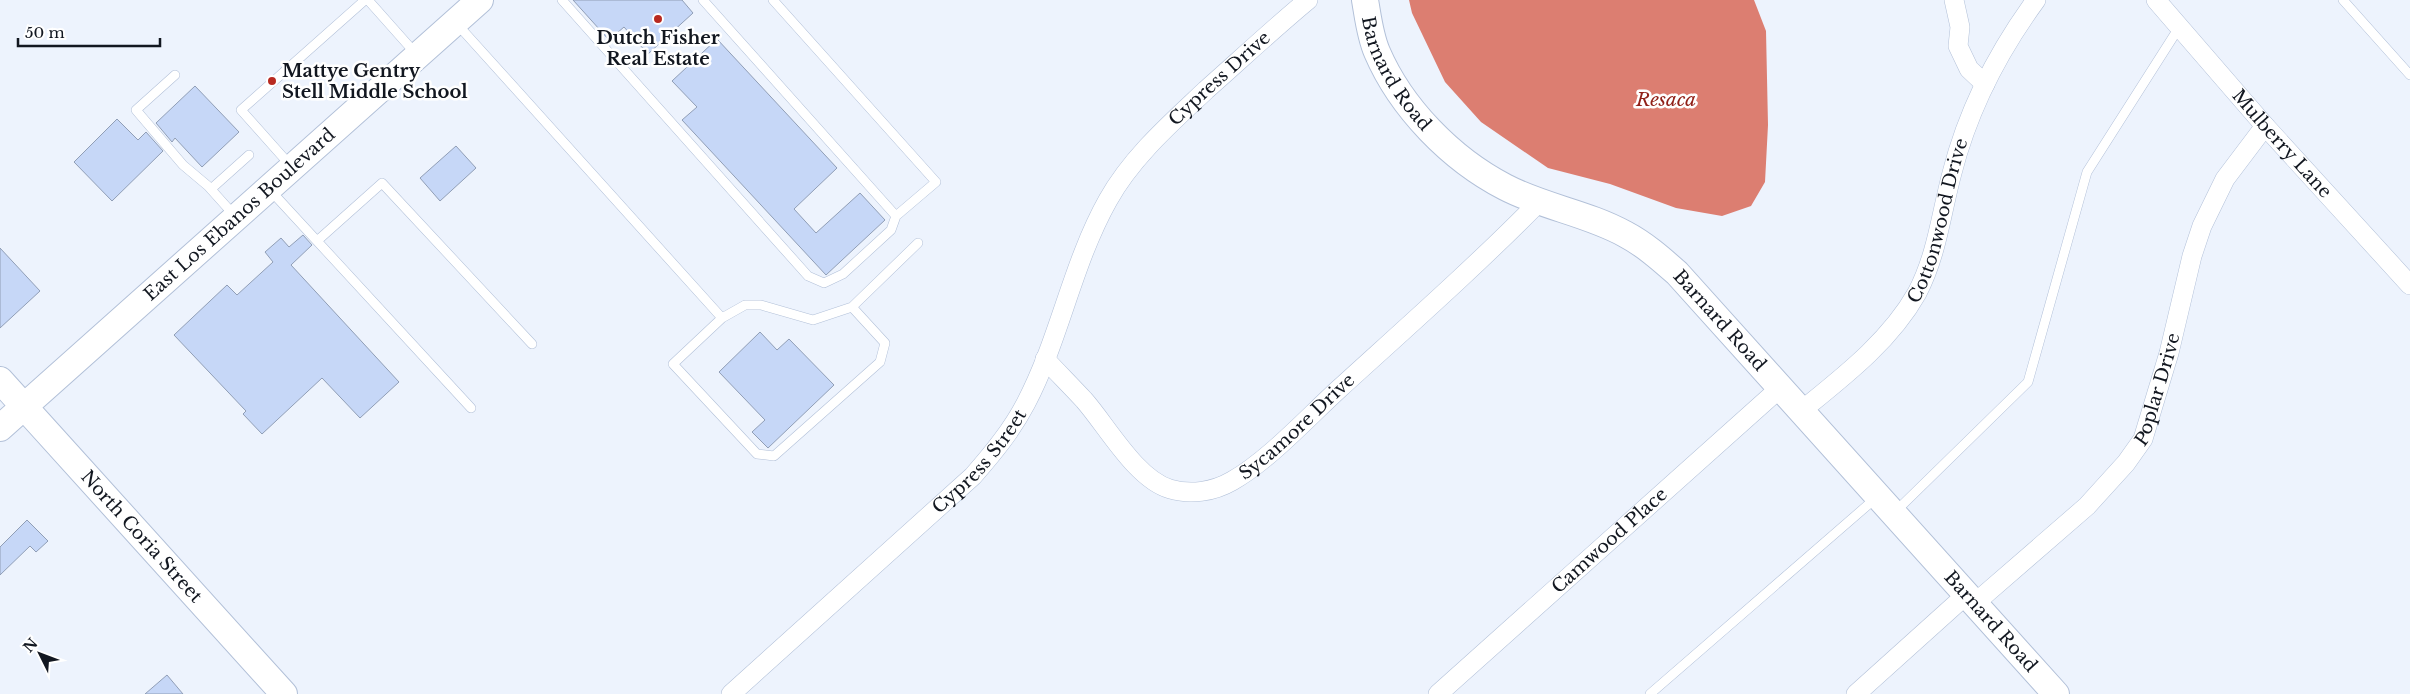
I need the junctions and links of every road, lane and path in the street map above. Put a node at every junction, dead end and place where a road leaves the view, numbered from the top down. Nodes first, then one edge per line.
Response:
1 (367, 0) edge
2 (562, 0) edge
3 (703, 0) edge
4 (774, 0) edge
5 (1308, 0) edge
6 (1365, 0) edge
7 (1954, 0) edge
8 (2036, 0) edge
9 (2156, 0) edge
10 (2343, 0) edge
11 (466, 8) edge
12 (2180, 26) junction
13 (417, 56) junction
14 (175, 74) dead end
15 (2410, 75) edge
16 (1985, 84) junction
17 (2266, 126) junction
18 (249, 155) dead end
19 (1135, 162) joint
20 (292, 168) junction
21 (268, 188) junction
22 (211, 189) junction
23 (1539, 202) junction
24 (896, 216) junction
25 (235, 218) junction
26 (317, 241) junction
27 (918, 243) dead end
28 (2410, 285) edge
29 (852, 307) junction
30 (722, 318) junction
31 (532, 344) dead end
32 (1045, 359) junction
33 (0, 380) edge
34 (1780, 388) junction
35 (24, 406) junction
36 (472, 408) dead end
37 (1801, 411) junction
38 (0, 428) edge
39 (1885, 505) junction
40 (1970, 600) junction
41 (284, 694) edge
42 (731, 694) edge
43 (1438, 694) edge
44 (1650, 694) edge
45 (1856, 694) edge
46 (2056, 694) edge

1 - 13 lane
1 - 20 lane
2 - 24 lane
3 - 24 lane
4 - 24 lane
5 - 19 street, Cypress Drive
6 - 23 street, Barnard Road
7 - 16 street
8 - 16 street, Cottonwood Drive
9 - 12 street, Mulberry Lane
10 - 15 lane
11 - 13 street, East Los Ebanos Boulevard
11 - 30 lane
12 - 17 street, Mulberry Lane
12 - 39 lane
13 - 20 street, East Los Ebanos Boulevard
14 - 22 lane
16 - 37 street, Cottonwood Drive
17 - 28 street, Mulberry Lane
17 - 40 street, Poplar Drive
18 - 22 lane
19 - 32 street, Cypress Street
20 - 21 street, East Los Ebanos Boulevard
21 - 25 street, East Los Ebanos Boulevard
21 - 26 lane
22 - 25 lane
23 - 32 street, Sycamore Drive
23 - 34 street, Barnard Road
25 - 35 street, East Los Ebanos Boulevard
26 - 31 lane
26 - 36 lane
27 - 29 lane
29 - 30 lane
29 - 30 lane
32 - 42 street, Cypress Street
33 - 35 street, North Coria Street
34 - 37 street, Barnard Road
34 - 43 street, Camwood Place
35 - 38 street, East Los Ebanos Boulevard
35 - 41 street, North Coria Street
37 - 39 street, Barnard Road
39 - 40 street, Barnard Road
39 - 44 lane
40 - 45 street, Poplar Drive
40 - 46 street, Barnard Road

